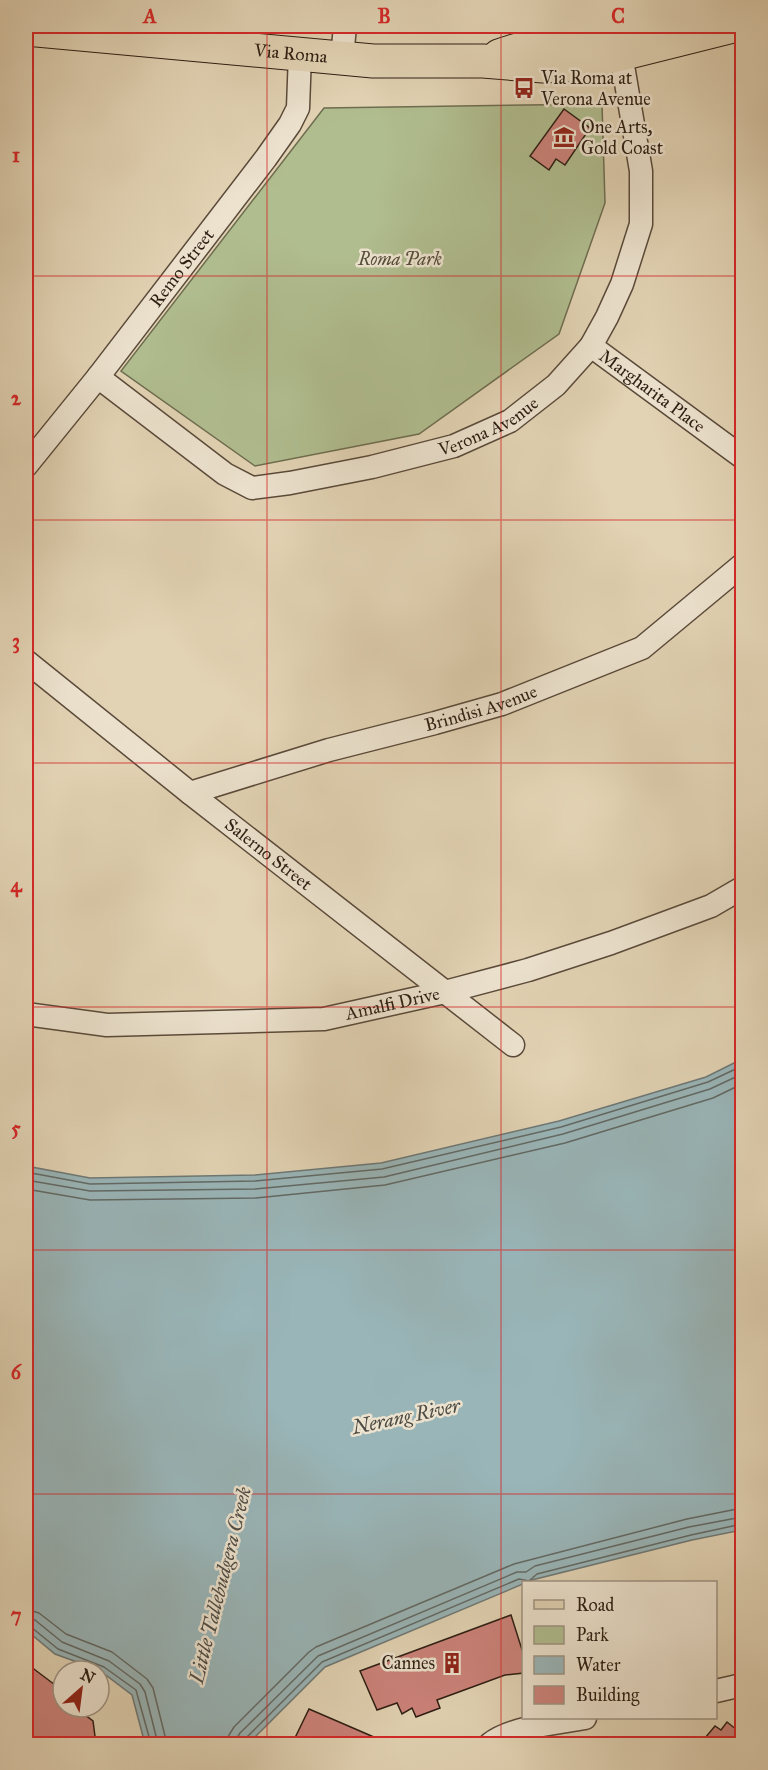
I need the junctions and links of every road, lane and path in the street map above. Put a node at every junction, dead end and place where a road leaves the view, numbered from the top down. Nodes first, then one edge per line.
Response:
1 (345, 26) edge
2 (651, 26) edge
3 (733, 26) edge
4 (26, 29) edge
5 (300, 54) junction
6 (621, 54) junction
7 (342, 58) junction
8 (483, 62) junction
9 (591, 346) junction
10 (98, 377) junction
11 (742, 457) edge
12 (26, 466) edge
13 (742, 566) edge
14 (26, 662) edge
15 (190, 793) junction
16 (742, 888) edge
17 (445, 992) junction
18 (26, 1014) edge
19 (513, 1045) dead end
20 (742, 1685) edge
21 (717, 1691) edge
22 (580, 1719) edge
23 (490, 1744) edge

1 - 7 street
2 - 8 main road, Via Roma
3 - 6 main road, Via Roma
4 - 5 main road, Via Roma
5 - 7 main road, Via Roma
5 - 10 street, Remo Street
6 - 8 main road, Via Roma
6 - 9 street, Verona Avenue
7 - 8 main road, Via Roma
9 - 10 street, Verona Avenue
9 - 11 street, Margharita Place
10 - 12 street, Remo Street
13 - 15 street, Brindisi Avenue
14 - 15 street, Salerno Street
15 - 17 street, Salerno Street
16 - 17 street, Amalfi Drive
17 - 18 street, Amalfi Drive
17 - 19 street, Salerno Street
20 - 21 street
22 - 23 street

